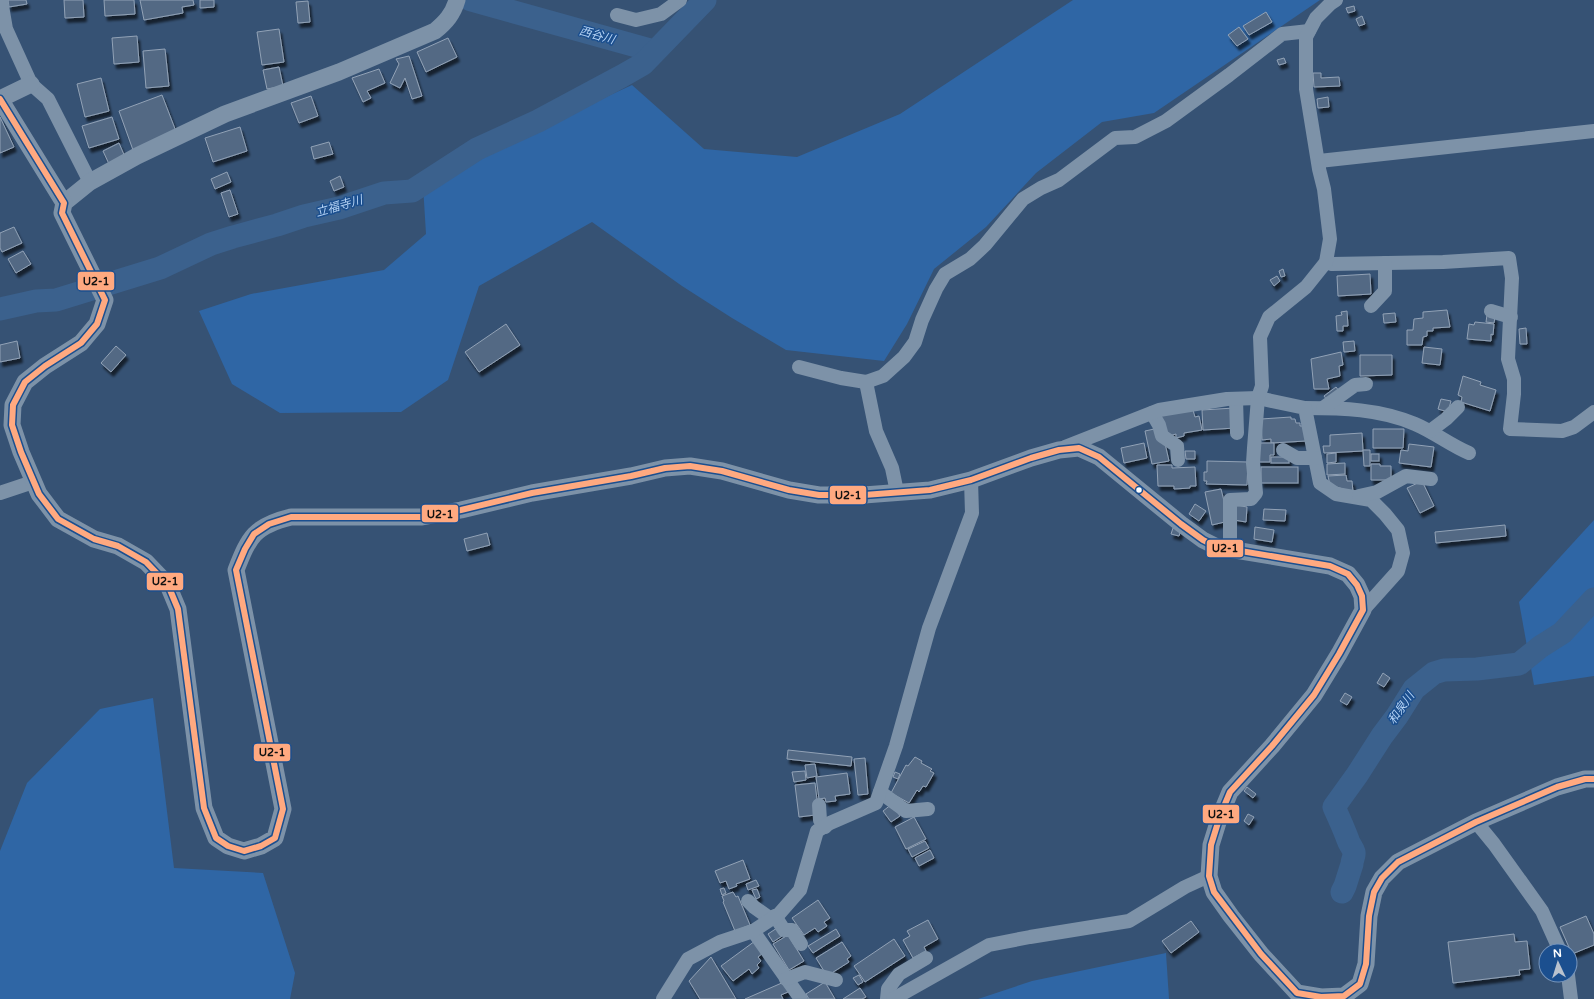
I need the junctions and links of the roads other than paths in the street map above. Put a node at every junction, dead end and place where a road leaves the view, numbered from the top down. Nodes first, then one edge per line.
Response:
1 (1, 0) edge
2 (680, 0) edge
3 (1336, 0) edge
4 (456, 5) edge
5 (617, 15) dead end
6 (1309, 31) junction
7 (31, 84) junction
8 (0, 99) edge
9 (1594, 131) edge
10 (1319, 161) junction
11 (90, 182) junction
12 (64, 203) junction
13 (1326, 262) junction
14 (1385, 263) junction
15 (1371, 306) dead end
16 (1491, 311) dead end
17 (1511, 317) junction
18 (799, 367) dead end
19 (866, 382) junction
20 (1366, 384) dead end
21 (1258, 398) junction
22 (1236, 399) junction
23 (1322, 402) junction
24 (1458, 407) dead end
25 (1306, 408) junction
26 (1594, 412) edge
27 (1152, 413) junction
28 (1430, 431) junction
29 (1237, 433) dead end
30 (1059, 450) junction
31 (1284, 450) dead end
32 (1469, 453) dead end
33 (1315, 458) junction
34 (1178, 460) dead end
35 (1431, 479) dead end
36 (971, 480) junction
37 (33, 482) junction
38 (897, 492) junction
39 (0, 493) edge
40 (1354, 497) junction
41 (1230, 550) junction
42 (1363, 610) junction
43 (1594, 779) edge
44 (880, 792) junction
45 (819, 804) dead end
46 (928, 809) dead end
47 (1476, 822) junction
48 (825, 827) junction
49 (1209, 876) junction
50 (748, 901) dead end
51 (773, 918) junction
52 (753, 931) junction
53 (1557, 943) edge
54 (801, 944) dead end
55 (926, 958) dead end
56 (786, 978) junction
57 (836, 980) dead end
58 (1569, 983) edge
59 (1293, 996) edge
60 (662, 999) edge
61 (801, 999) edge
62 (887, 999) edge
63 (893, 999) edge
64 (1571, 999) edge

1 - 7 street
2 - 5 street
3 - 6 street
4 - 11 street
6 - 10 street
6 - 19 street
7 - 8 street
7 - 11 street
8 - 12 street
9 - 10 street
10 - 13 street
11 - 12 street
12 - 37 street
13 - 14 street
13 - 21 street
14 - 15 street
14 - 17 street
16 - 17 street
17 - 26 street
18 - 19 street
19 - 38 street
20 - 23 street
21 - 22 street
21 - 25 street
21 - 41 street
22 - 27 street
22 - 29 street
23 - 25 street
23 - 28 street
24 - 28 street
25 - 33 street
27 - 30 street
27 - 34 street
28 - 32 street
30 - 36 street
30 - 41 street
31 - 33 street
33 - 40 street
35 - 40 street
36 - 38 street
36 - 44 street
37 - 38 street
37 - 39 street
40 - 42 street
41 - 42 street
42 - 49 street
43 - 47 street
44 - 46 street
44 - 48 street
45 - 48 street
47 - 53 street
47 - 59 street
48 - 51 street
49 - 59 street
49 - 63 street
50 - 51 street
51 - 52 street
51 - 54 street
52 - 56 street
52 - 60 street
55 - 62 street
56 - 57 street
56 - 61 street
58 - 64 street

